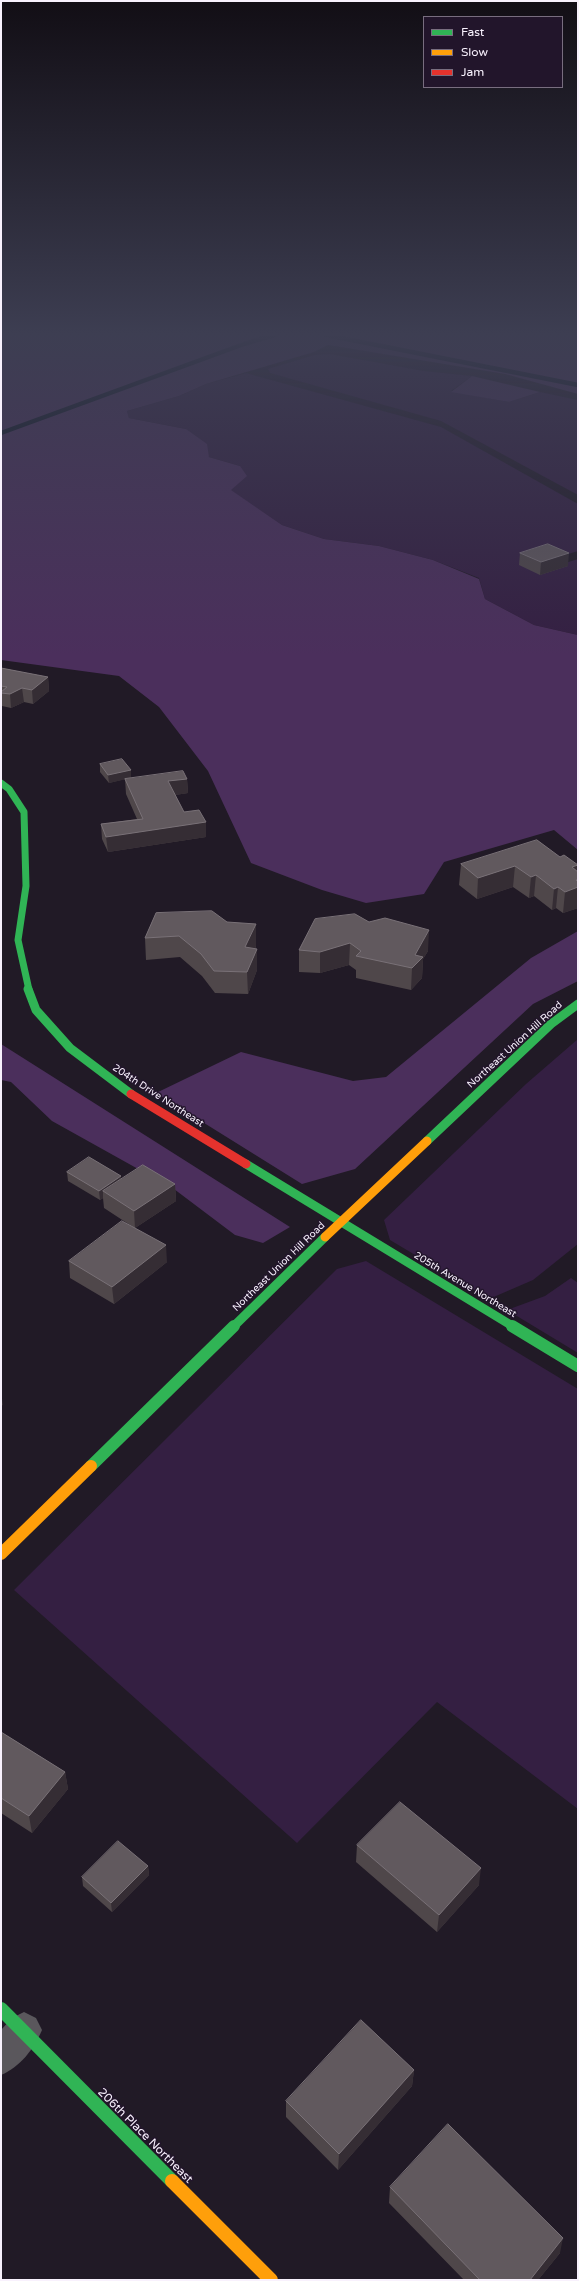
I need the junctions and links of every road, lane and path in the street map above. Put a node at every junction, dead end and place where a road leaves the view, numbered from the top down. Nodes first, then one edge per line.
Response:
1 (1, 783) edge
2 (578, 1004) edge
3 (340, 1223) junction
4 (578, 1366) edge
5 (1, 1554) edge
6 (12, 2020) edge
7 (1, 2057) edge
8 (272, 2280) edge

1 - 3 street, 204th Drive Northeast
2 - 3 street, Northeast Union Hill Road
3 - 4 street, 205th Avenue Northeast
3 - 5 street, Northeast Union Hill Road
6 - 7 street
6 - 8 street, 206th Place Northeast

